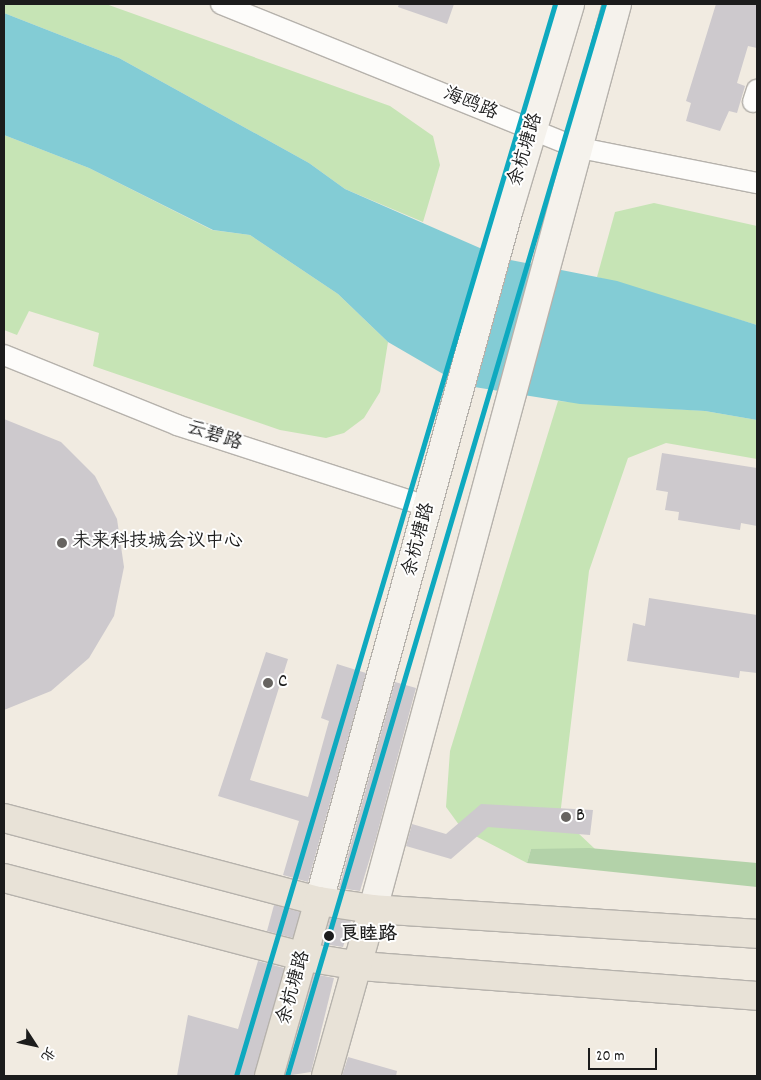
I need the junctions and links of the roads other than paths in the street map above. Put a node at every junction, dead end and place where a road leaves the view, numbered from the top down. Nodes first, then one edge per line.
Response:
1 (221, 4) edge
2 (570, 4) edge
3 (617, 4) edge
4 (533, 131) junction
5 (575, 147) junction
6 (757, 183) edge
7 (4, 354) edge
8 (429, 507) junction
9 (4, 818) edge
10 (4, 878) edge
11 (319, 901) junction
12 (373, 910) junction
13 (757, 934) edge
14 (304, 957) junction
15 (360, 966) junction
16 (757, 996) edge
17 (269, 1076) edge
18 (326, 1076) edge

1 - 4 street, 海鸥路
2 - 4 main road, 余杭塘路
3 - 5 main road
4 - 5 street, 海鸥路
4 - 8 main road, 余杭塘路
5 - 6 street, 海鸥路
5 - 12 main road
7 - 8 street, 云碧路
8 - 11 main road, 余杭塘路
9 - 11 main road
10 - 14 main road
11 - 12 main road
11 - 14 main road, 余杭塘路
12 - 13 main road
12 - 15 main road
14 - 15 main road
14 - 17 main road, 余杭塘路
15 - 16 main road
15 - 18 main road

